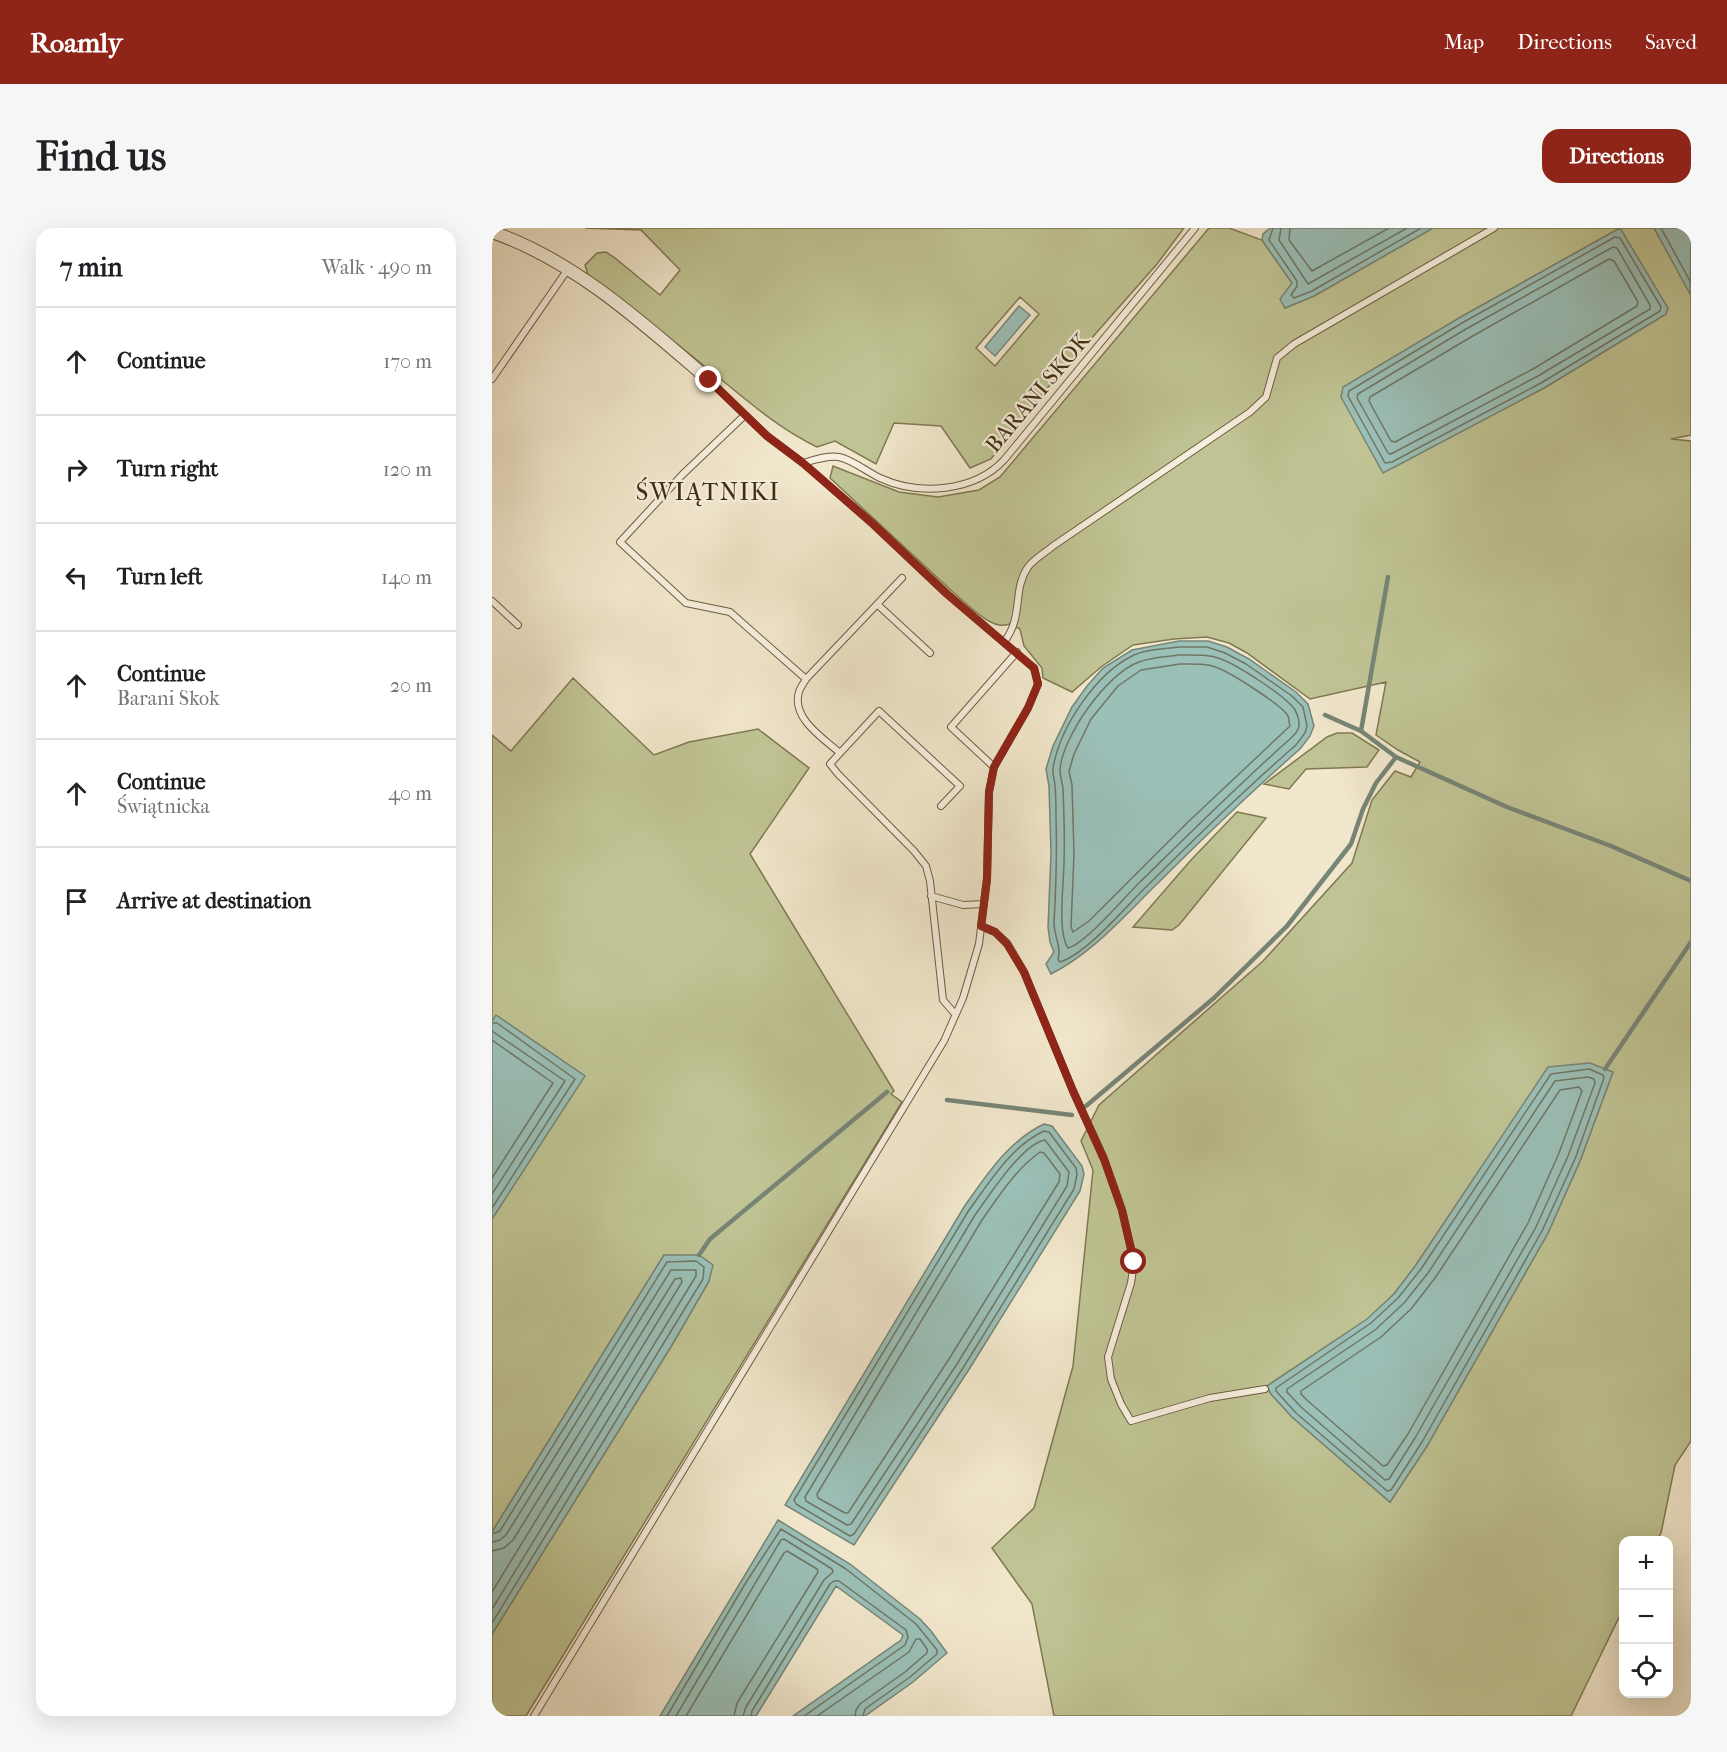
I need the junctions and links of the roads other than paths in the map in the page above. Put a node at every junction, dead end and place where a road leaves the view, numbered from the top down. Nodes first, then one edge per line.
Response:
1 (1195, 228) edge
2 (1494, 228) edge
3 (492, 232) edge
4 (568, 269) junction
5 (492, 379) edge
6 (709, 380) joint
7 (745, 415) junction
8 (803, 463) junction
9 (903, 578) dead end
10 (492, 601) edge
11 (878, 605) junction
12 (518, 625) dead end
13 (1004, 642) junction
14 (1017, 652) junction
15 (930, 653) dead end
16 (806, 680) junction
17 (840, 753) junction
18 (994, 767) junction
19 (940, 806) dead end
20 (931, 896) junction
21 (984, 904) junction
22 (981, 926) junction
23 (955, 1014) junction
24 (1265, 1389) dead end
25 (534, 1716) edge

1 - 8 lane, BARANI SKOK
2 - 13 lane
3 - 4 street
4 - 5 lane
4 - 6 street
6 - 7 lane
7 - 8 lane
7 - 16 lane
8 - 13 lane
9 - 11 lane
10 - 12 lane
11 - 15 lane
11 - 16 lane
13 - 14 lane
14 - 18 lane
14 - 18 lane
16 - 17 lane
17 - 19 lane
17 - 20 lane
18 - 21 lane
20 - 21 lane
20 - 23 lane
21 - 22 lane
22 - 23 lane
22 - 24 lane
23 - 25 lane

